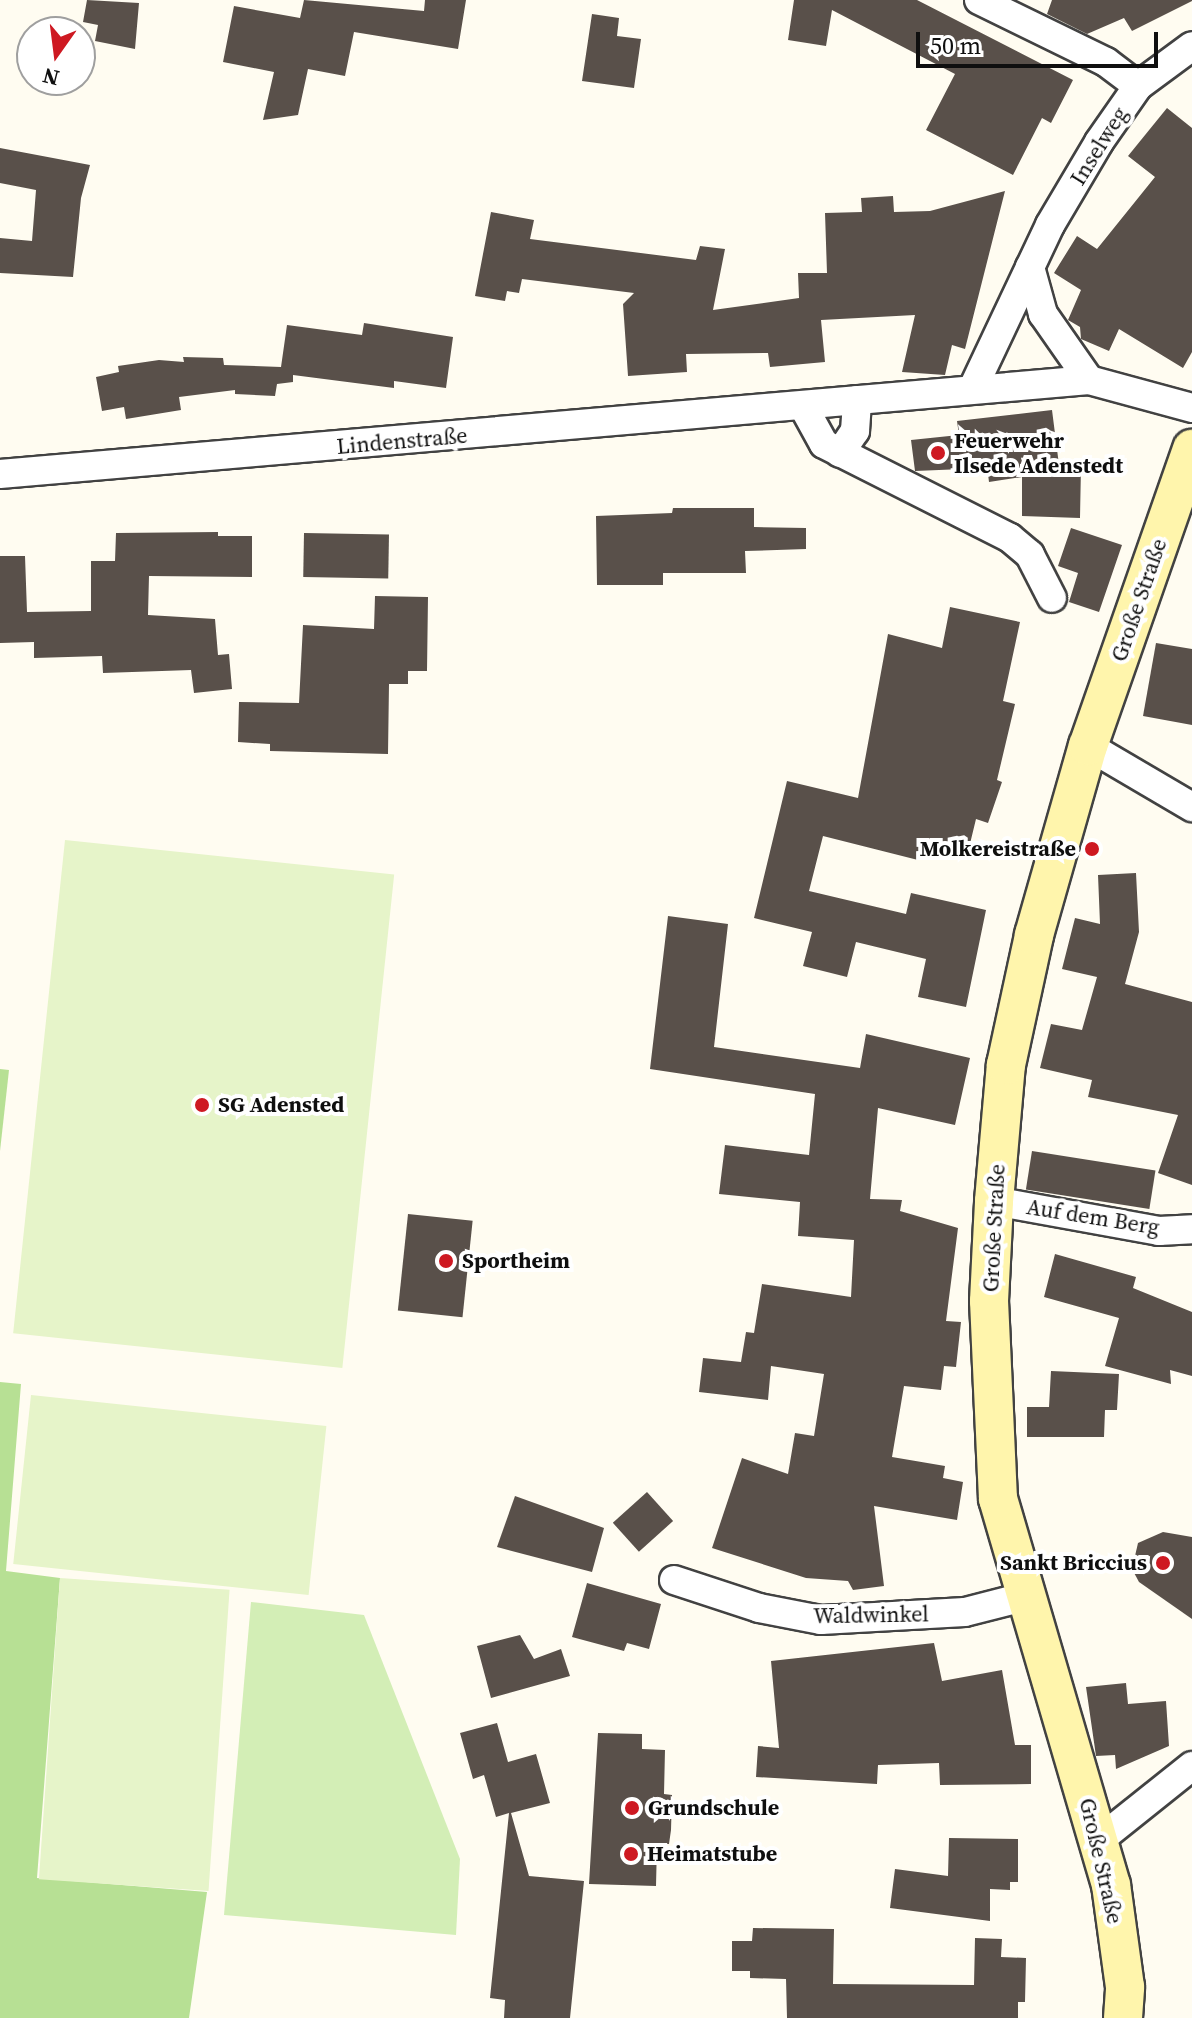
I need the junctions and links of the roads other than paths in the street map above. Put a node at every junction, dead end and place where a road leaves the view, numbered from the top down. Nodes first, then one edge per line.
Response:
1 (979, 0) edge
2 (1192, 46) edge
3 (1138, 86) junction
4 (1030, 267) junction
5 (1089, 380) junction
6 (973, 388) junction
7 (857, 400) junction
8 (803, 406) junction
9 (1192, 408) edge
10 (1192, 449) edge
11 (840, 453) junction
12 (0, 474) edge
13 (1052, 598) dead end
14 (1088, 746) junction
15 (1192, 807) edge
16 (994, 1201) junction
17 (1192, 1229) edge
18 (674, 1580) dead end
19 (1024, 1597) junction
20 (1192, 1766) edge
21 (1098, 1841) junction
22 (1123, 2018) edge

1 - 3 street
2 - 3 street, Inselweg
3 - 4 street, Inselweg
4 - 5 street
4 - 6 street, Inselweg
5 - 6 street, Lindenstraße
5 - 9 street, Lindenstraße
6 - 7 street, Lindenstraße
7 - 8 street, Lindenstraße
7 - 11 street
8 - 11 street
8 - 12 street, Lindenstraße
10 - 14 main road, Große Straße
11 - 13 street
14 - 15 street
14 - 16 main road, Große Straße
16 - 17 street, Auf dem Berg
16 - 19 main road, Große Straße
18 - 19 street, Waldwinkel
19 - 21 main road, Große Straße
20 - 21 street
21 - 22 main road, Große Straße

